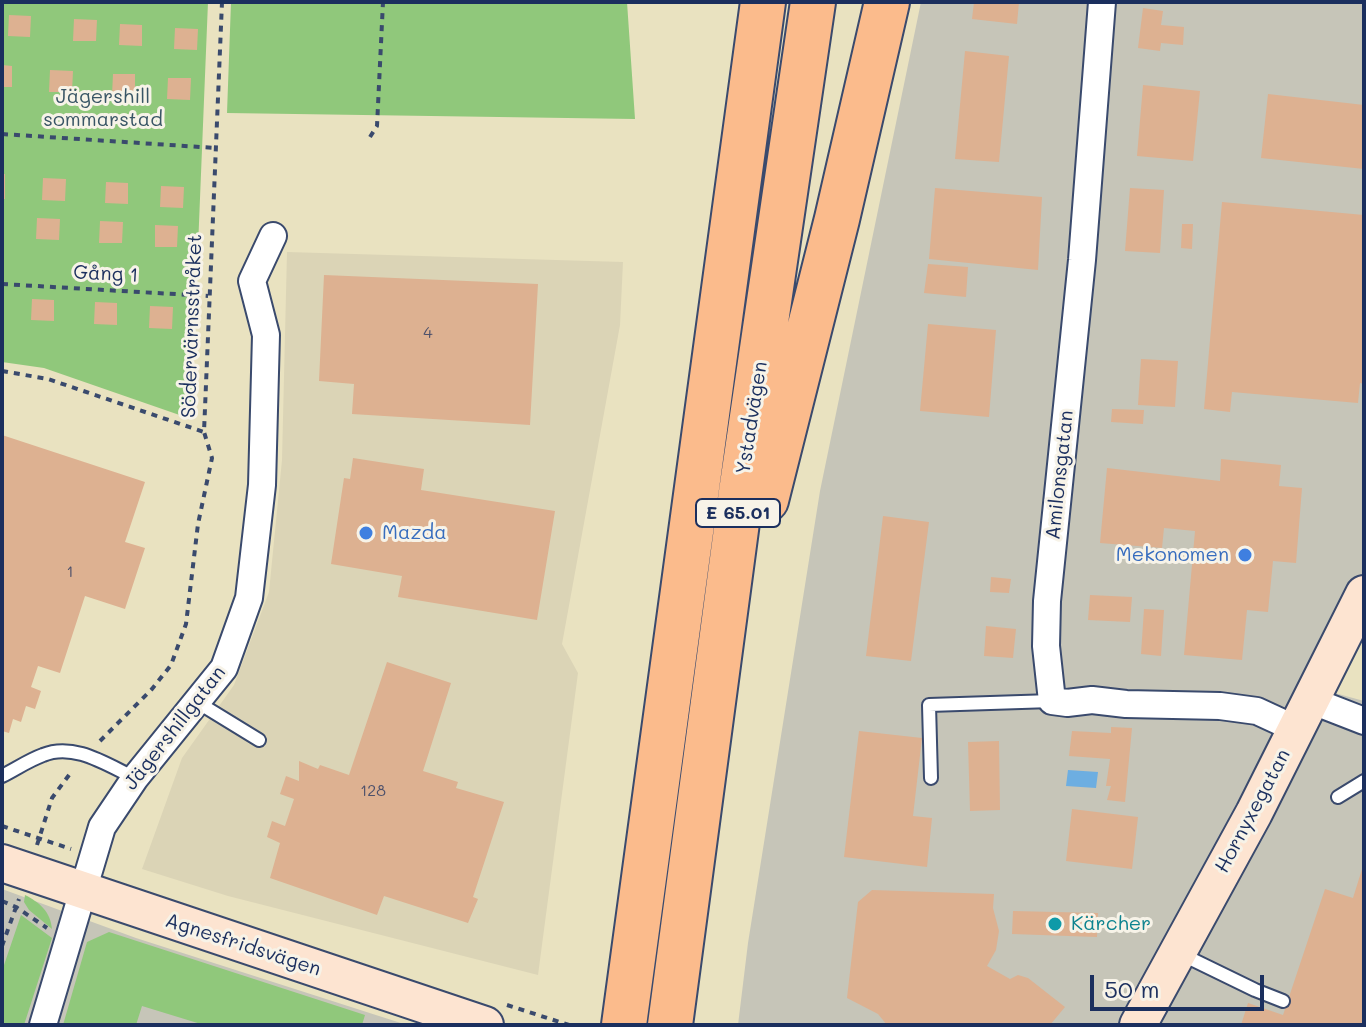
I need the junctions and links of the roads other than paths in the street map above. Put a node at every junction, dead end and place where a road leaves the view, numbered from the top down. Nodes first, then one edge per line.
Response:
1 (763, 2) edge
2 (813, 2) edge
3 (887, 2) edge
4 (1102, 2) edge
5 (273, 236) dead end
6 (1364, 594) edge
7 (1052, 701) junction
8 (197, 702) junction
9 (1303, 715) junction
10 (1364, 721) edge
11 (259, 740) dead end
12 (705, 768) junction
13 (2, 776) edge
14 (135, 778) junction
15 (931, 778) dead end
16 (1364, 781) edge
17 (1338, 797) dead end
18 (2, 863) edge
19 (83, 892) junction
20 (1177, 952) junction
21 (1283, 1001) dead end
22 (43, 1025) edge
23 (485, 1025) edge
24 (624, 1025) edge
25 (670, 1025) edge
26 (1138, 1025) edge

1 - 24 highway, E 65.01
2 - 12 highway, Ystadvägen / E 65.01
3 - 12 highway
4 - 7 street, Amilonsgatan
5 - 8 street, Jägershillgatan
6 - 9 main road, Hornyxegatan
7 - 9 street
7 - 15 lane
8 - 11 lane
8 - 14 street, Jägershillgatan
9 - 10 street
9 - 20 main road, Hornyxegatan
12 - 25 highway, Ystadvägen / E 65.01
13 - 14 lane
14 - 19 street, Jägershillgatan
16 - 17 lane
18 - 19 main road, Agnesfridsvägen
19 - 22 street, Jägershillgatan
19 - 23 main road, Agnesfridsvägen
20 - 21 lane
20 - 26 main road, Hornyxegatan

